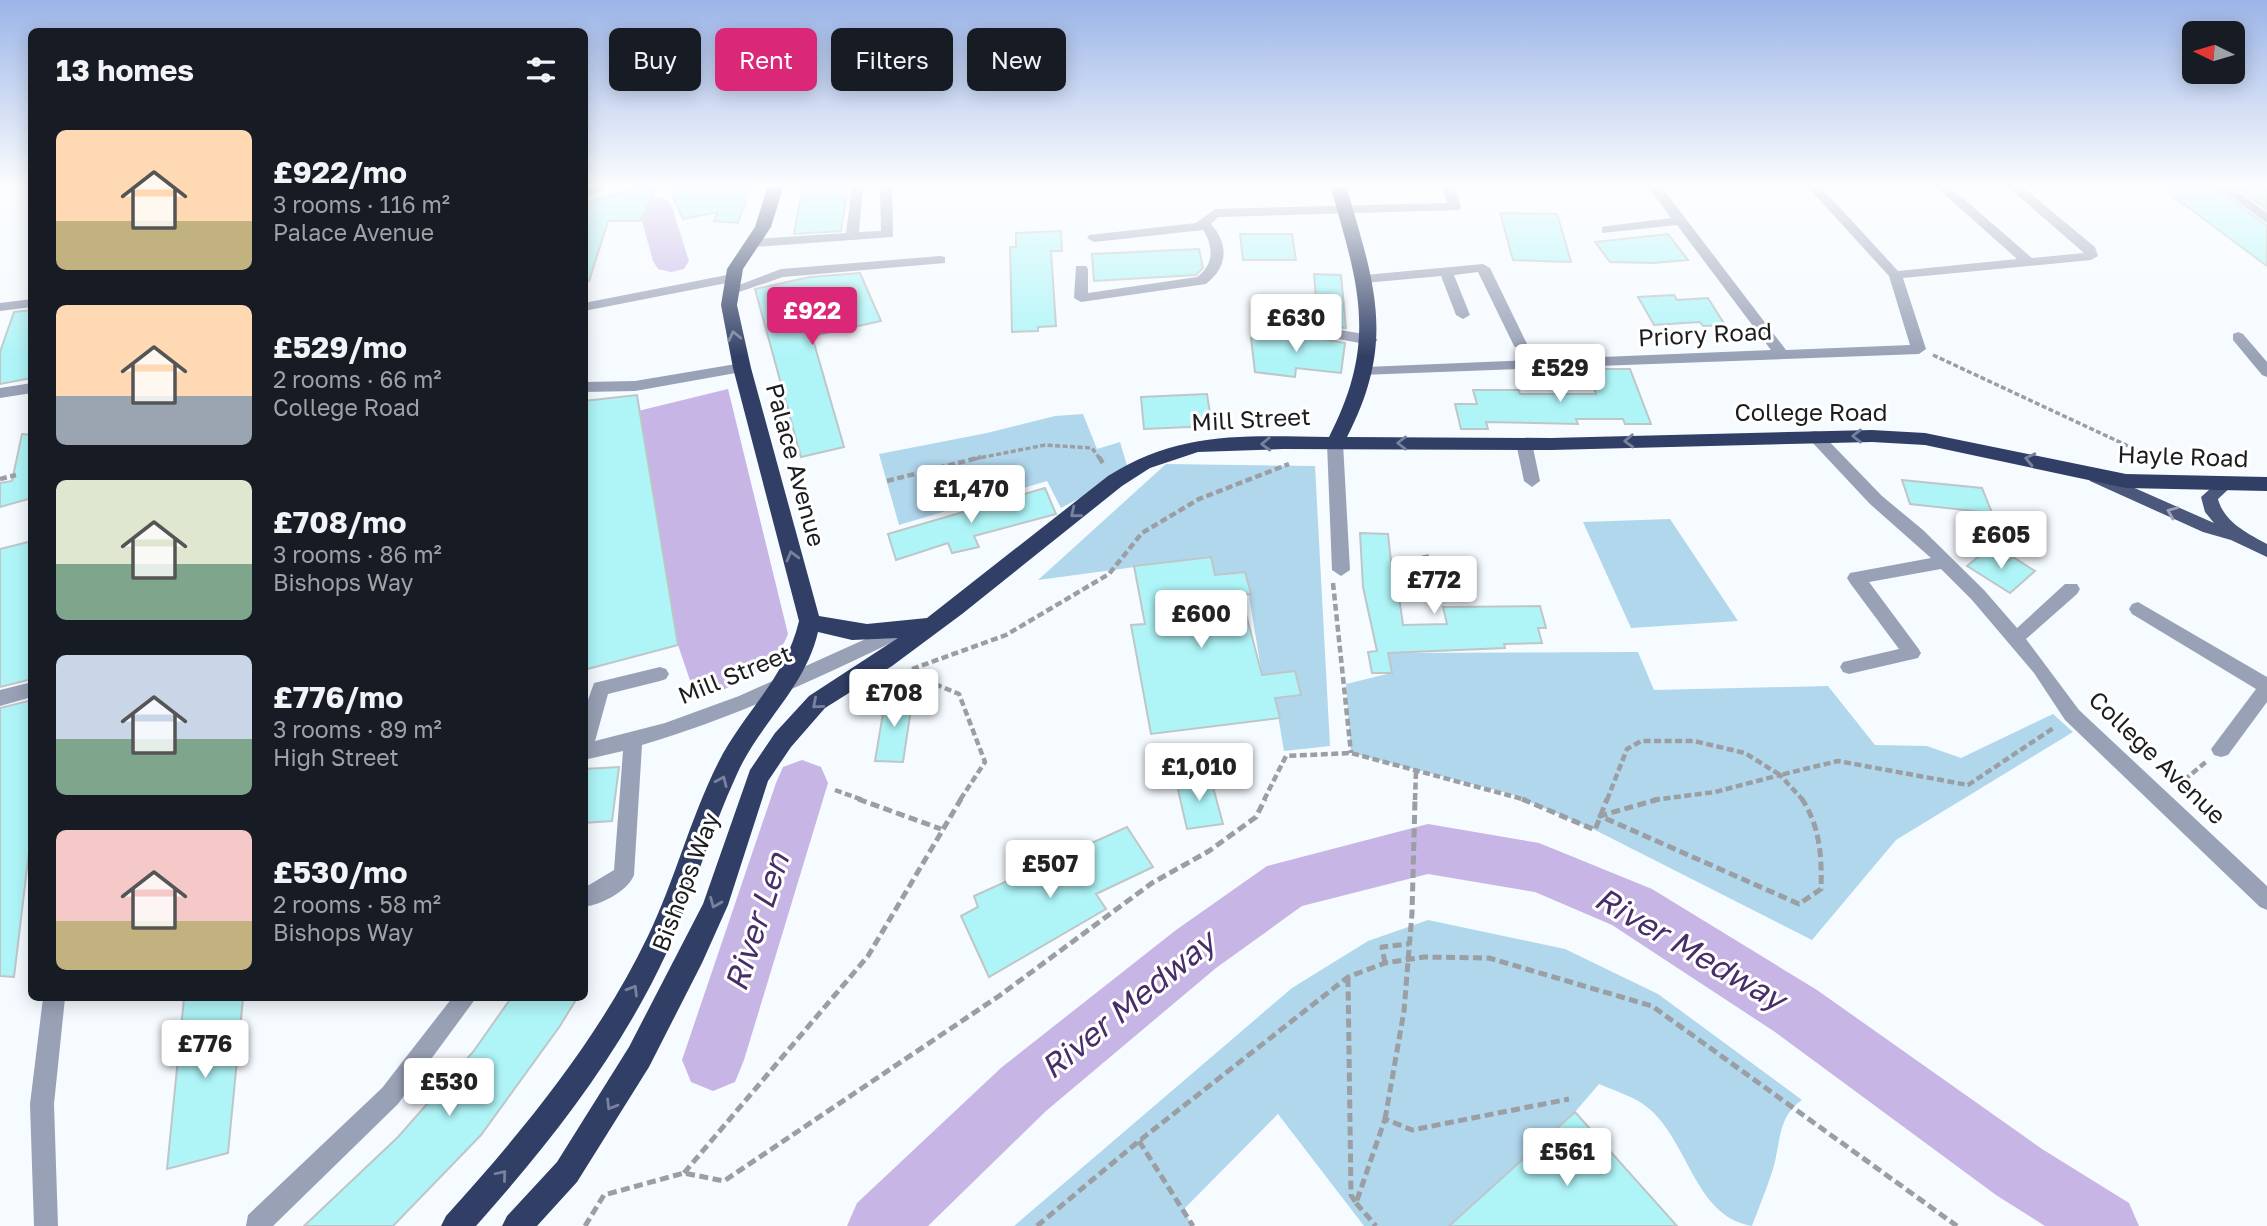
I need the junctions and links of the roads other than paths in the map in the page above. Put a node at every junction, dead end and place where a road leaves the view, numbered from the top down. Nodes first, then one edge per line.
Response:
1 (767, 242) edge
2 (1214, 242) edge
3 (1354, 242) edge
4 (1696, 242) edge
5 (1865, 242) edge
6 (2006, 242) edge
7 (2080, 242) edge
8 (754, 243) joint
9 (940, 260) dead end
10 (2030, 263) junction
11 (1081, 269) dead end
12 (1446, 272) junction
13 (1895, 275) junction
14 (1364, 279) junction
15 (731, 284) junction
16 (662, 293) junction
17 (588, 298) edge
18 (28, 304) edge
19 (588, 306) edge
20 (0, 307) edge
21 (1463, 315) dead end
22 (1270, 323) dead end
23 (2238, 337) dead end
24 (1371, 340) junction
25 (1521, 346) dead end
26 (1781, 354) junction
27 (742, 368) junction
28 (1366, 372) junction
29 (2267, 372) edge
30 (588, 387) edge
31 (28, 389) edge
32 (0, 393) edge
33 (1815, 436) junction
34 (1335, 443) junction
35 (1524, 443) junction
36 (2096, 477) junction
37 (1532, 481) dead end
38 (2226, 484) junction
39 (2267, 484) edge
40 (2236, 535) junction
41 (2267, 551) edge
42 (1945, 562) junction
43 (1340, 566) road end
44 (2071, 589) dead end
45 (2138, 610) dead end
46 (810, 621) junction
47 (933, 623) junction
48 (901, 630) junction
49 (2014, 637) junction
50 (1849, 667) dead end
51 (660, 674) dead end
52 (788, 682) junction
53 (28, 690) edge
54 (2266, 690) edge
55 (0, 698) edge
56 (588, 734) edge
57 (633, 742) junction
58 (588, 749) edge
59 (2221, 750) road end
60 (588, 897) edge
61 (2267, 900) edge
62 (54, 1001) edge
63 (463, 1001) edge
64 (257, 1224) dead end
65 (46, 1226) edge
66 (456, 1226) edge
67 (517, 1226) edge

1 - 8 street
2 - 11 street
3 - 14 highway
4 - 26 street
5 - 13 street
6 - 10 street
7 - 10 street
8 - 15 highway
9 - 15 street
10 - 13 street
12 - 14 street
12 - 21 street
12 - 25 street
13 - 26 street, Priory Road
14 - 24 highway
15 - 16 street
27 -> 15 highway, Palace Avenue
16 - 17 street
16 - 19 street
18 - 20 street
22 - 24 street
23 - 29 street
24 - 28 highway
26 - 28 street, Priory Road
27 - 30 street
46 -> 27 highway, Palace Avenue
28 - 34 highway
31 - 32 street
33 -> 35 highway, College Road
36 -> 33 highway, College Road
33 - 42 street, College Avenue
35 -> 34 highway, College Road
34 - 43 street
34 -> 47 highway, Mill Street
35 - 37 street
36 - 38 highway, Hayle Road
40 -> 36 main road, College Road
38 - 39 highway, Hayle Road
38 - 40 main road
40 - 41 main road, College Road
42 - 49 street, College Avenue
42 - 50 street
44 - 49 street
45 - 54 street
46 - 48 highway
46 - 52 highway, Palace Avenue
47 - 48 highway
47 -> 67 highway, Bishops Way
48 - 52 street, Mill Street
49 - 61 street, College Avenue
51 - 56 street
52 - 57 street, Mill Street
66 -> 52 highway, Bishops Way
53 - 55 street
54 - 59 street
57 - 58 street, Mill Street
57 - 60 street
62 - 65 street
63 - 64 street

